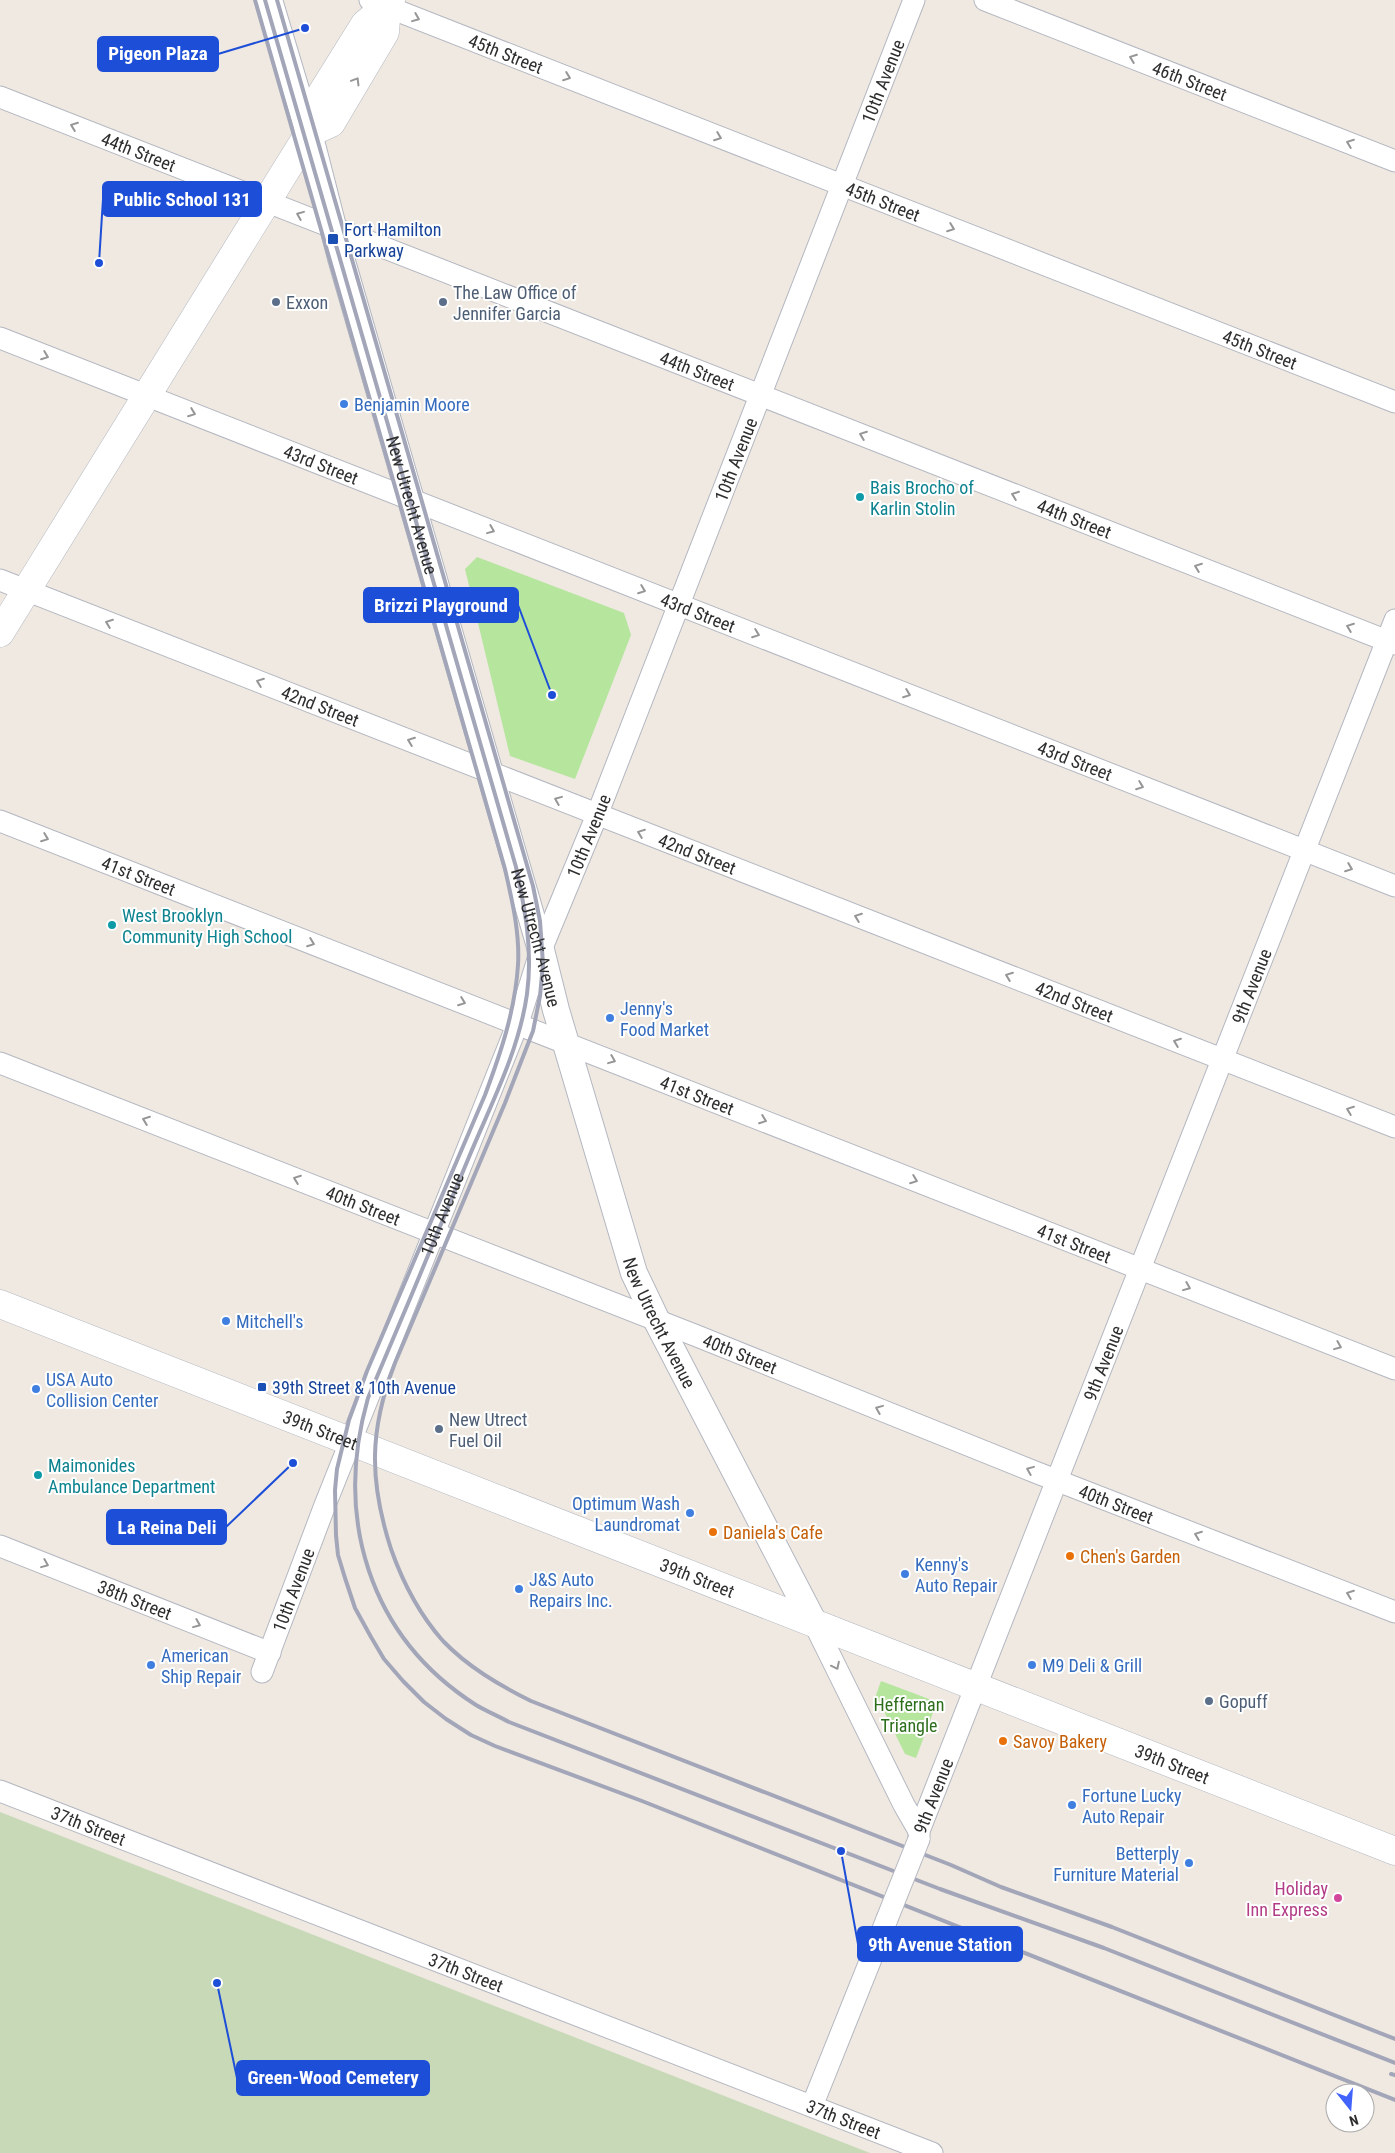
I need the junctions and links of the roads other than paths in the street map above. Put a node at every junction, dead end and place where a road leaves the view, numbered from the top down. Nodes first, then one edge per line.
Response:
1 (269, 0) edge
2 (914, 0) edge
3 (985, 0) edge
4 (382, 2) edge
5 (0, 97) edge
6 (309, 133) junction
7 (1395, 161) edge
8 (842, 186) junction
9 (266, 202) junction
10 (333, 228) junction
11 (0, 338) edge
12 (147, 395) junction
13 (760, 395) junction
14 (1395, 402) edge
15 (411, 499) junction
16 (0, 580) edge
17 (26, 590) junction
18 (678, 604) junction
19 (1395, 620) edge
20 (0, 634) edge
21 (1391, 643) edge
22 (490, 773) junction
23 (597, 815) junction
24 (0, 821) edge
25 (1304, 850) junction
26 (1395, 886) edge
27 (541, 950) junction
28 (518, 1024) junction
29 (567, 1042) junction
30 (1222, 1060) junction
31 (0, 1063) edge
32 (1395, 1127) edge
33 (434, 1233) junction
34 (1141, 1269) junction
35 (0, 1304) edge
36 (657, 1321) junction
37 (1395, 1369) edge
38 (350, 1442) junction
39 (1058, 1481) junction
40 (0, 1546) edge
41 (1395, 1612) edge
42 (814, 1623) junction
43 (266, 1662) joint
44 (976, 1688) junction
45 (0, 1791) edge
46 (919, 1835) junction
47 (1395, 1851) edge
48 (812, 2106) junction
49 (932, 2153) edge

1 - 6 street, New Utrecht Avenue
2 - 8 street, 10th Avenue
7 -> 3 street, 46th Street
4 - 6 main road
4 -> 8 street, 45th Street
9 -> 5 street, 44th Street
6 - 9 main road
6 - 10 street, New Utrecht Avenue
8 - 13 street, 10th Avenue
8 -> 14 street, 45th Street
10 -> 9 street, 44th Street
9 - 12 main road
10 - 13 street, 44th Street
10 - 15 street, New Utrecht Avenue
11 -> 12 street, 43rd Street
12 -> 15 street, 43rd Street
12 - 17 main road
13 - 18 street, 10th Avenue
21 -> 13 street, 44th Street
15 -> 18 street, 43rd Street
15 - 22 street, New Utrecht Avenue
16 - 17 street, 42nd Street
17 - 20 main road
22 -> 17 street, 42nd Street
18 - 23 street, 10th Avenue
18 -> 25 street, 43rd Street
19 - 21 street, 9th Avenue
21 - 25 street, 9th Avenue
23 -> 22 street, 42nd Street
22 - 27 street, New Utrecht Avenue
23 - 27 street, 10th Avenue
30 -> 23 street, 42nd Street
24 -> 28 street, 41st Street
25 -> 26 street, 43rd Street
25 - 30 street, 9th Avenue
27 - 28 street, 10th Avenue
27 - 29 street, New Utrecht Avenue
28 - 29 street, 41st Street
28 - 33 street, 10th Avenue
29 -> 34 street, 41st Street
29 - 36 street, New Utrecht Avenue
32 -> 30 street, 42nd Street
30 - 34 street, 9th Avenue
33 -> 31 street, 40th Street
33 - 36 street, 40th Street
33 - 38 street, 10th Avenue
34 -> 37 street, 41st Street
34 - 39 street, 9th Avenue
35 - 38 main road, 39th Street
39 -> 36 street, 40th Street
36 - 42 street, New Utrecht Avenue
38 - 42 main road, 39th Street
38 - 43 street, 10th Avenue
41 -> 39 street, 40th Street
39 - 44 street, 9th Avenue
40 -> 43 street, 38th Street
42 - 44 main road, 39th Street
42 -> 46 street, New Utrecht Avenue
44 - 46 street, 9th Avenue
44 - 47 main road, 39th Street
45 - 48 street, 37th Street
46 - 48 street, 9th Avenue, bridge
48 - 49 street, 37th Street

